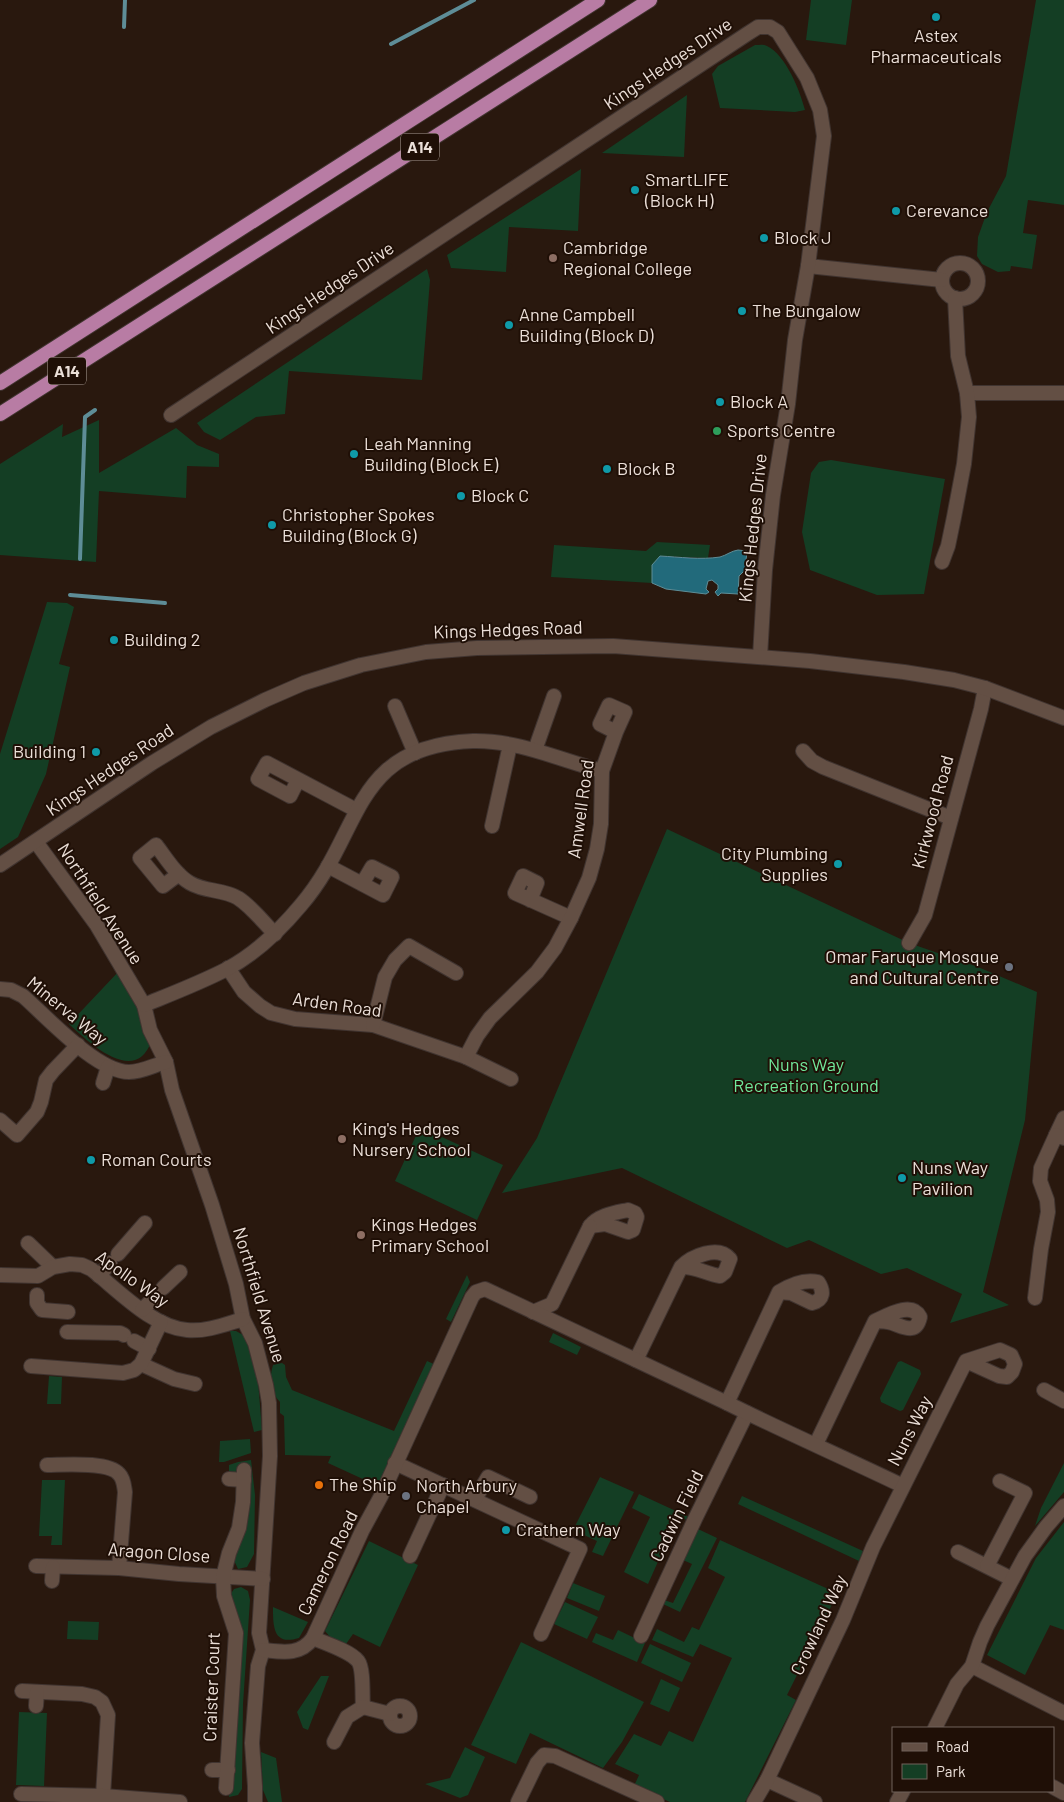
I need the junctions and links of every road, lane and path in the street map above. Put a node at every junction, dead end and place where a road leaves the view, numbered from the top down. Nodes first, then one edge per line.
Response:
1 (598, 0) edge
2 (650, 0) edge
3 (808, 266) junction
4 (942, 280) junction
5 (955, 298) junction
6 (0, 383) edge
7 (967, 392) junction
8 (1064, 392) edge
9 (0, 414) edge
10 (172, 415) dead end
11 (942, 562) dead end
12 (760, 656) junction
13 (985, 688) junction
14 (554, 696) dead end
15 (395, 706) dead end
16 (1064, 718) edge
17 (616, 732) dead end
18 (510, 745) junction
19 (535, 750) junction
20 (802, 751) dead end
21 (415, 753) junction
22 (602, 771) junction
23 (298, 780) dead end
24 (356, 810) junction
25 (951, 818) junction
26 (492, 826) dead end
27 (36, 842) junction
28 (0, 865) edge
29 (328, 866) junction
30 (179, 874) dead end
31 (362, 884) dead end
32 (530, 900) dead end
33 (571, 918) junction
34 (275, 934) junction
35 (909, 943) dead end
36 (228, 968) junction
37 (456, 973) dead end
38 (0, 989) edge
39 (144, 1005) junction
40 (373, 1026) junction
41 (78, 1045) junction
42 (466, 1057) junction
43 (166, 1062) junction
44 (108, 1067) junction
45 (511, 1079) dead end
46 (103, 1083) dead end
47 (1064, 1118) edge
48 (0, 1120) edge
49 (1060, 1137) edge
50 (145, 1223) dead end
51 (590, 1226) dead end
52 (28, 1243) dead end
53 (53, 1267) junction
54 (681, 1267) dead end
55 (180, 1272) dead end
56 (0, 1275) edge
57 (99, 1276) junction
58 (38, 1284) junction
59 (476, 1292) joint
60 (779, 1292) dead end
61 (1035, 1298) dead end
62 (142, 1310) junction
63 (68, 1312) dead end
64 (533, 1312) junction
65 (244, 1318) junction
66 (875, 1321) dead end
67 (161, 1322) junction
68 (67, 1332) dead end
69 (148, 1349) junction
70 (636, 1360) junction
71 (966, 1361) dead end
72 (141, 1364) junction
73 (31, 1366) dead end
74 (195, 1384) dead end
75 (1044, 1390) dead end
76 (1064, 1401) edge
77 (728, 1403) junction
78 (747, 1413) junction
79 (816, 1444) junction
80 (395, 1463) junction
81 (51, 1469) dead end
82 (229, 1479) dead end
83 (1000, 1481) dead end
84 (443, 1485) junction
85 (903, 1486) junction
86 (530, 1497) dead end
87 (476, 1499) junction
88 (1064, 1506) edge
89 (958, 1552) dead end
90 (410, 1556) dead end
91 (36, 1566) dead end
92 (987, 1566) junction
93 (53, 1567) junction
94 (119, 1568) junction
95 (223, 1577) junction
96 (263, 1579) junction
97 (1012, 1579) junction
98 (52, 1581) dead end
99 (542, 1634) dead end
100 (641, 1636) dead end
101 (313, 1638) junction
102 (263, 1650) junction
103 (972, 1666) junction
104 (22, 1691) dead end
105 (363, 1707) junction
106 (1064, 1713) edge
107 (390, 1714) dead end
108 (935, 1727) edge
109 (334, 1742) dead end
110 (212, 1770) dead end
111 (228, 1770) junction
112 (767, 1780) junction
113 (226, 1788) dead end
114 (103, 1796) junction
115 (29, 1797) edge
116 (180, 1802) edge
117 (254, 1802) edge
118 (518, 1802) edge
119 (657, 1802) edge
120 (754, 1802) edge
121 (815, 1802) edge

1 - 6 highway, A14
2 - 9 highway, A14
3 - 4 street
3 - 10 street, Kings Hedges Drive
3 - 12 street, Kings Hedges Drive
4 - 5 street
4 - 5 street
5 - 7 street
7 - 8 street
7 - 11 street
12 - 13 street, Kings Hedges Road
12 - 27 street, Kings Hedges Road
13 - 16 street, Kings Hedges Road
13 - 25 street, Kirkwood Road
14 - 19 street
15 - 21 street
17 - 22 street, Amwell Road
18 - 19 street
18 - 21 street
18 - 26 street
19 - 22 street
20 - 25 street
21 - 24 street
22 - 33 street, Amwell Road
23 - 24 street
24 - 29 street
25 - 35 street, Kirkwood Road
27 - 28 street, Kings Hedges Road
27 - 39 street, Northfield Avenue
29 - 31 street
29 - 34 street
30 - 34 street
32 - 33 street
33 - 42 street, Amwell Road
34 - 36 street
36 - 39 street
36 - 40 street, Arden Road
37 - 40 street
38 - 41 street, Minerva Way
39 - 43 street, Northfield Avenue
40 - 42 street, Arden Road
41 - 44 street, Minerva Way
41 - 48 street
42 - 45 street, Arden Road
43 - 44 street, Minerva Way
43 - 65 street, Northfield Avenue
44 - 46 street
47 - 49 street
49 - 61 street
50 - 57 street
51 - 64 street
52 - 53 street
53 - 57 street, Apollo Way
53 - 58 street, Apollo Way
54 - 70 street
55 - 62 street
56 - 58 street
57 - 62 street, Apollo Way
58 - 63 street
59 - 64 street, Nuns Way
59 - 80 street, Cameron Road
60 - 77 street
62 - 67 street, Apollo Way
64 - 70 street, Nuns Way
65 - 67 street, Apollo Way
65 - 96 street, Northfield Avenue
66 - 79 street
67 - 69 street
68 - 69 street
69 - 72 street
70 - 77 street, Nuns Way
71 - 85 street, Nuns Way
72 - 73 street
72 - 74 street
75 - 76 street
77 - 78 street, Nuns Way
78 - 79 street, Nuns Way
78 - 100 street, Cadwin Field
79 - 85 street, Nuns Way
80 - 84 street
80 - 101 street, Cameron Road
81 - 94 street
82 - 95 street
83 - 92 street
84 - 87 street
84 - 90 street
85 - 112 street, Crowland Way
86 - 87 street
87 - 99 street
88 - 97 street
89 - 92 street
91 - 93 street, Aragon Close
92 - 97 street
93 - 94 street, Aragon Close
93 - 98 street
94 - 95 street, Aragon Close
95 - 96 street, Aragon Close
95 - 111 street, Craister Court
96 - 102 street, Northfield Avenue
97 - 103 street
101 - 102 street, Cameron Road
101 - 105 street
102 - 117 street, Northfield Avenue
103 - 106 street
103 - 108 street
104 - 114 street
105 - 107 street
105 - 109 street
110 - 111 street
111 - 113 street, Craister Court
112 - 120 street, Crowland Way
112 - 121 street
114 - 115 street
114 - 116 street
118 - 119 street

